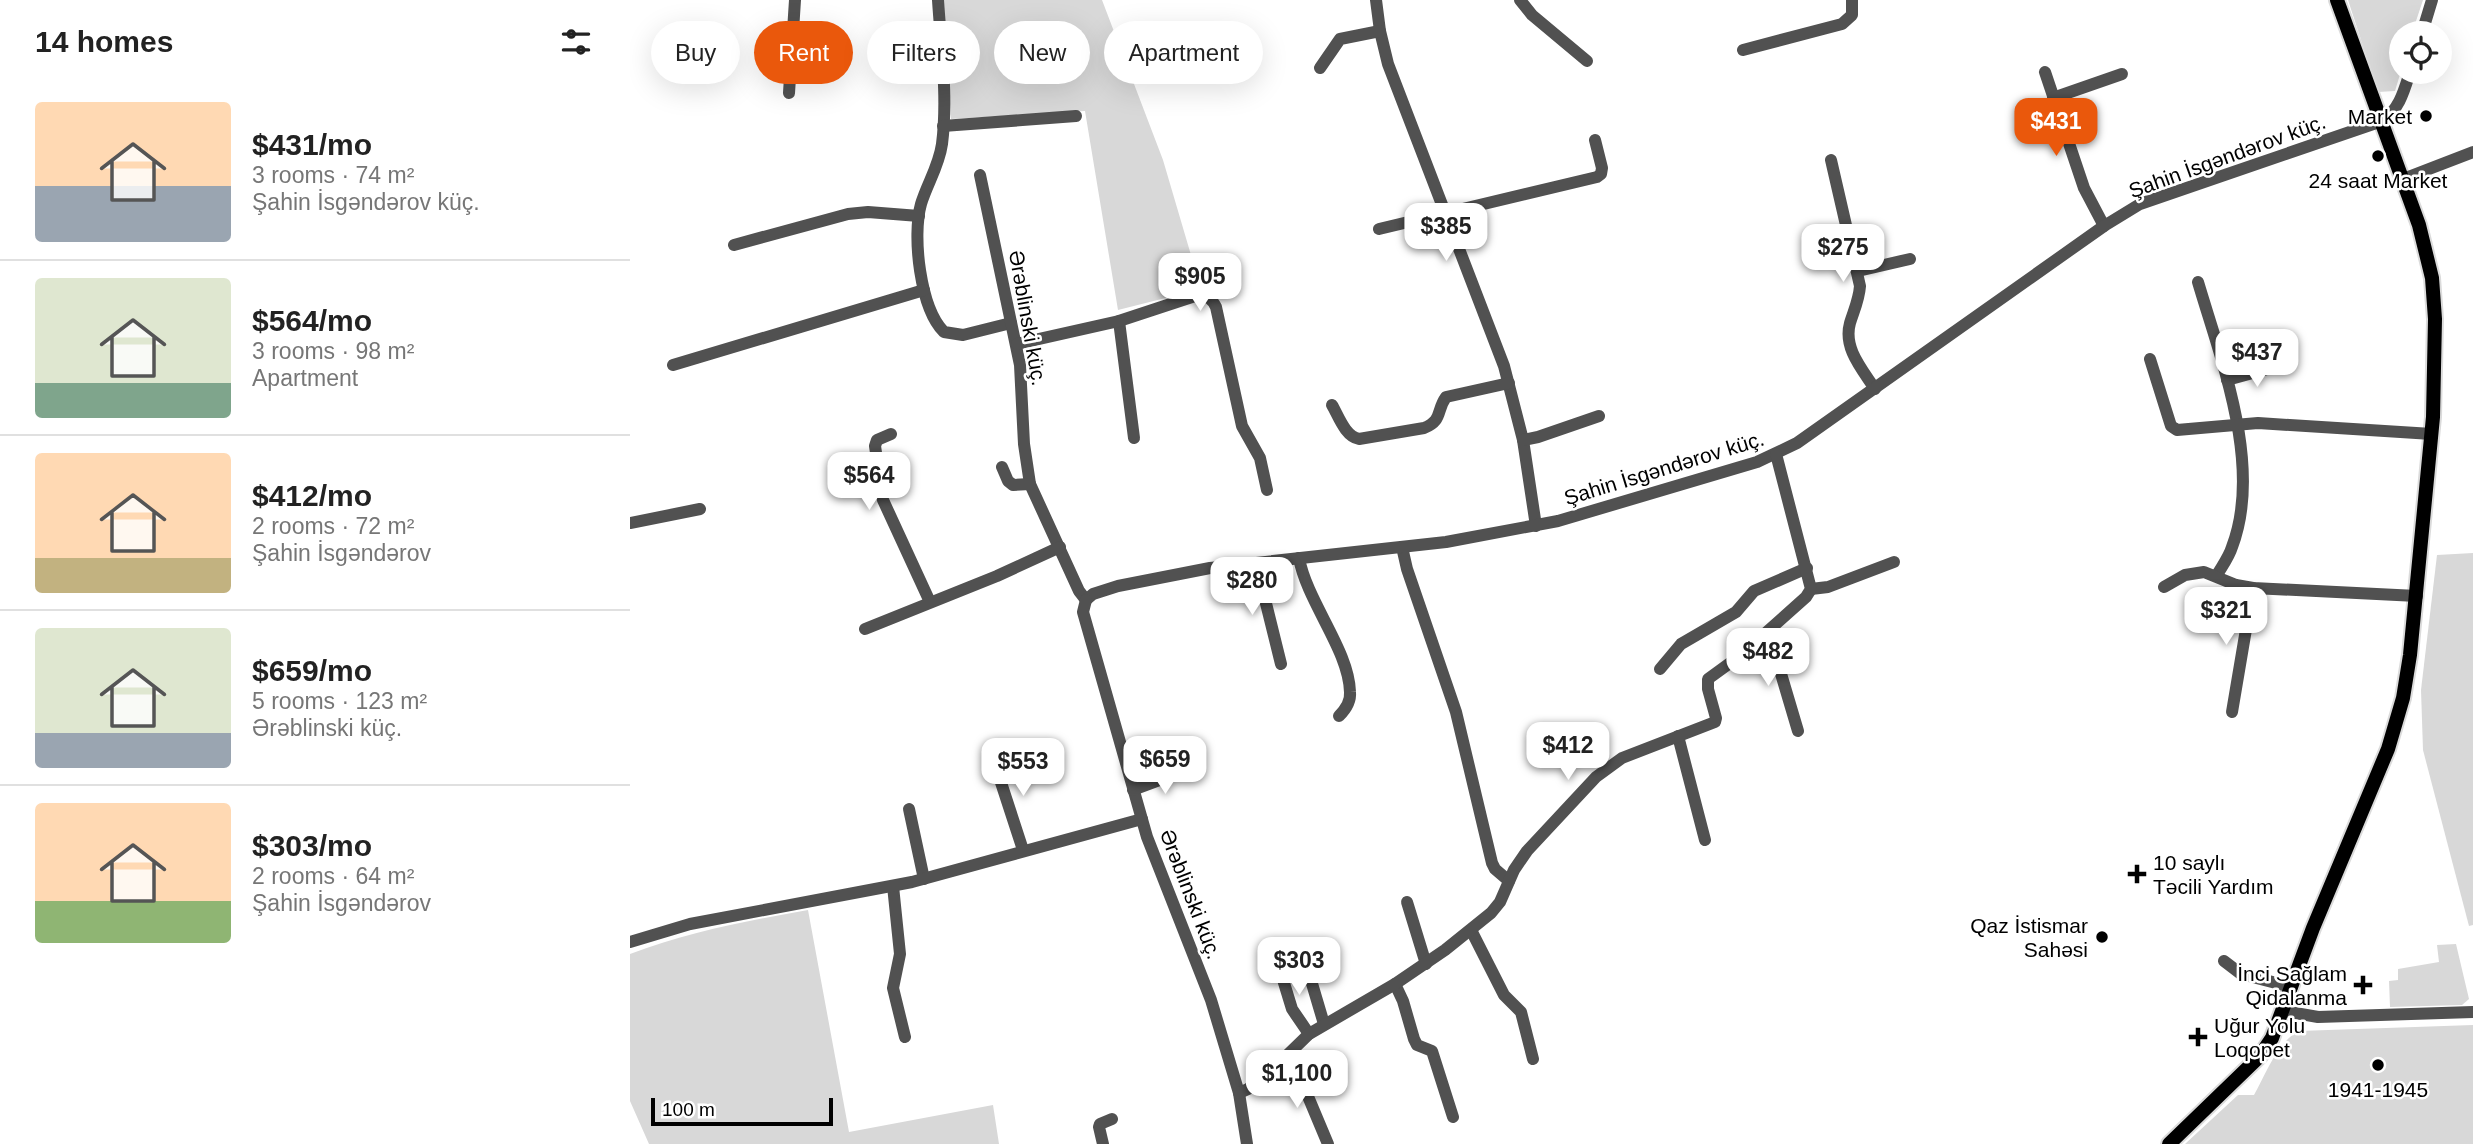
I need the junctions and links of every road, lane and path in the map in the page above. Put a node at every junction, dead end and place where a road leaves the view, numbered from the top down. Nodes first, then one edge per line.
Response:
1 (795, 0) edge
2 (938, 0) edge
3 (1376, 0) edge
4 (1520, 0) edge
5 (1852, 0) edge
6 (2337, 0) edge
7 (2432, 0) edge
8 (2426, 21) edge
9 (1380, 31) junction
10 (1743, 50) dead end
11 (1587, 61) dead end
12 (1320, 68) dead end
13 (2045, 72) dead end
14 (2122, 74) dead end
15 (2406, 84) edge
16 (789, 93) dead end
17 (2053, 98) junction
18 (1076, 116) dead end
19 (2382, 121) junction
20 (943, 126) junction
21 (1595, 140) dead end
22 (2473, 152) edge
23 (1831, 160) dead end
24 (980, 175) dead end
25 (2403, 179) junction
26 (1446, 214) junction
27 (919, 216) junction
28 (2104, 226) junction
29 (1379, 229) dead end
30 (734, 245) dead end
31 (1910, 259) dead end
32 (1858, 271) junction
33 (2198, 282) dead end
34 (924, 290) junction
35 (1119, 321) junction
36 (1012, 323) junction
37 (1017, 344) junction
38 (2150, 359) dead end
39 (673, 365) dead end
40 (2278, 366) dead end
41 (2227, 380) junction
42 (1509, 383) junction
43 (1875, 389) junction
44 (1332, 405) dead end
45 (1599, 416) dead end
46 (2236, 424) junction
47 (891, 434) dead end
48 (2432, 434) junction
49 (1134, 438) dead end
50 (1522, 440) junction
51 (1776, 454) junction
52 (1002, 467) dead end
53 (1030, 484) junction
54 (1266, 490) dead end
55 (700, 509) dead end
56 (630, 523) edge
57 (1536, 526) junction
58 (1059, 547) junction
59 (1402, 547) junction
60 (1299, 558) junction
61 (1894, 562) dead end
62 (1256, 563) junction
63 (1807, 568) junction
64 (2217, 575) junction
65 (2164, 587) dead end
66 (2253, 587) junction
67 (1811, 589) junction
68 (2417, 596) junction
69 (1086, 600) junction
70 (930, 602) junction
71 (866, 629) dead end
72 (1764, 635) junction
73 (1281, 664) dead end
74 (1660, 669) dead end
75 (2232, 712) dead end
76 (1339, 716) dead end
77 (1798, 731) dead end
78 (1678, 736) junction
79 (992, 755) dead end
80 (1184, 771) dead end
81 (1133, 790) junction
82 (909, 809) dead end
83 (1142, 819) junction
84 (1705, 840) dead end
85 (1023, 850) junction
86 (924, 879) junction
87 (1509, 881) junction
88 (893, 886) junction
89 (1406, 902) dead end
90 (1471, 930) junction
91 (631, 937) edge
92 (1305, 960) dead end
93 (2224, 961) dead end
94 (1426, 964) junction
95 (1282, 973) dead end
96 (1395, 984) junction
97 (2292, 987) junction
98 (2284, 1011) junction
99 (2473, 1012) edge
100 (1324, 1024) junction
101 (1309, 1034) junction
102 (905, 1037) dead end
103 (1533, 1059) dead end
104 (1270, 1072) junction
105 (1239, 1093) junction
106 (1453, 1117) dead end
107 (1112, 1119) dead end
108 (1103, 1144) edge
109 (1247, 1144) edge
110 (1328, 1144) edge
111 (2169, 1144) edge

1 - 16 street
2 - 20 street
3 - 9 street
4 - 11 street
5 - 10 street
6 - 19 main road
7 - 8 street
9 - 12 street
9 - 26 street
13 - 17 street
14 - 17 street
15 - 19 street
17 - 28 street
18 - 20 street
19 - 25 main road
19 - 28 street, Şahin İsgəndərov küç.
20 - 27 street
21 - 26 street
22 - 25 street
23 - 32 street
24 - 36 street, Ərəblinski küç.
25 - 48 main road
26 - 29 street
26 - 42 street
27 - 30 street
27 - 34 street
28 - 43 street, Şahin İsgəndərov küç.
31 - 32 street
32 - 43 street
33 - 41 street
34 - 36 street
34 - 39 street
35 - 37 street
35 - 49 street
35 - 54 street
36 - 37 street, Ərəblinski küç.
37 - 53 street, Ərəblinski küç.
38 - 46 street
40 - 41 street
41 - 46 street
42 - 44 street
42 - 50 street
43 - 51 street, Şahin İsgəndərov küç.
45 - 50 street
46 - 48 street
46 - 64 street
47 - 70 street
48 - 68 main road
50 - 57 street
51 - 57 street, Şahin İsgəndərov küç.
51 - 63 street
52 - 53 street
53 - 58 street, Ərəblinski küç.
55 - 56 street
57 - 59 street, Şahin İsgəndərov küç.
58 - 69 street, Ərəblinski küç.
58 - 70 street
59 - 60 street, Şahin İsgəndərov küç.
59 - 87 street
60 - 62 street, Şahin İsgəndərov küç.
60 - 76 street
61 - 67 street
62 - 69 street, Şahin İsgəndərov küç.
62 - 73 street
63 - 67 street
63 - 74 street
64 - 65 street
64 - 66 street
66 - 68 street
66 - 75 street
67 - 72 street
68 - 97 main road
69 - 81 street, Ərəblinski küç.
70 - 71 street
72 - 77 street
72 - 78 street
78 - 84 street
78 - 87 street
79 - 85 street
80 - 81 street
81 - 83 street, Ərəblinski küç.
82 - 86 street
83 - 85 street
83 - 105 street, Ərəblinski küç.
85 - 86 street
86 - 88 street
87 - 90 street
88 - 91 street
88 - 102 street
89 - 94 street
90 - 94 street
90 - 103 street
92 - 100 street
93 - 97 street
94 - 96 street
95 - 101 street
96 - 100 street
96 - 106 street
97 - 98 main road
98 - 99 street
98 - 111 main road
100 - 101 street
101 - 104 street
104 - 105 street
104 - 110 street
105 - 109 street, Ərəblinski küç.
107 - 108 street

